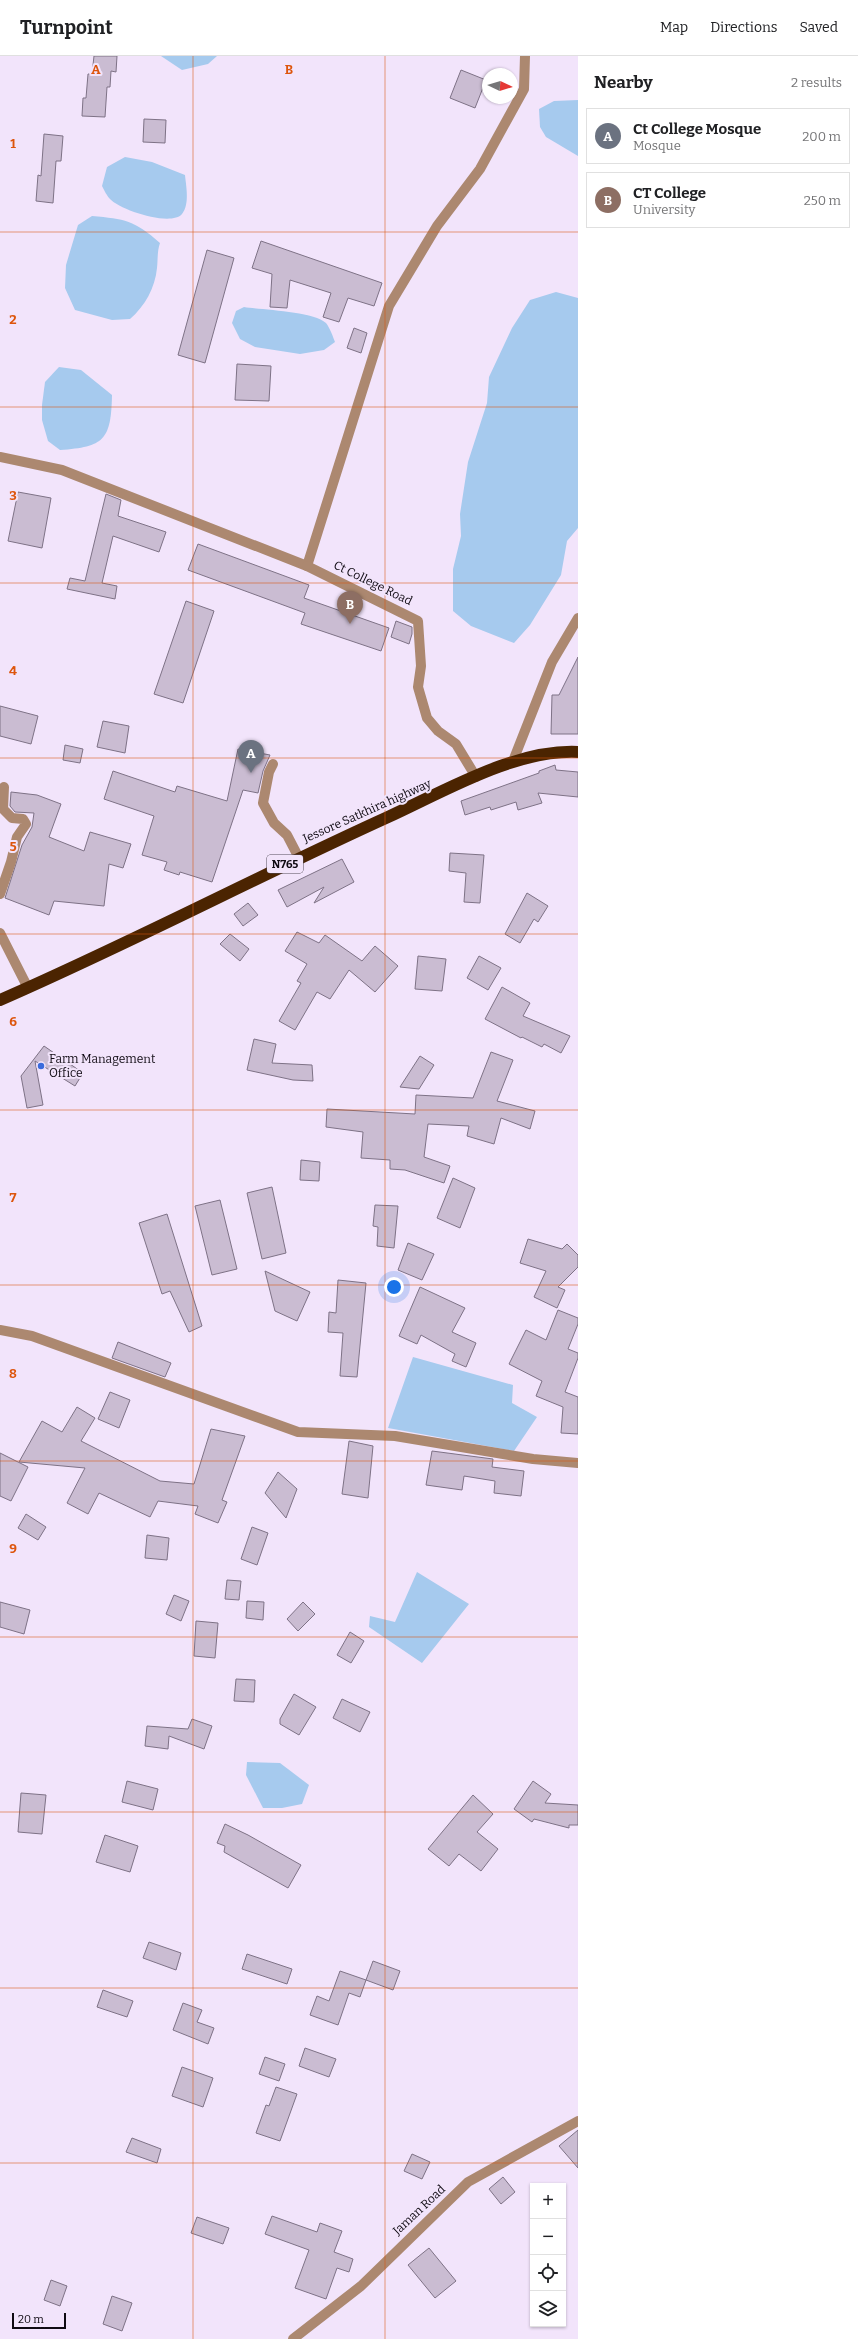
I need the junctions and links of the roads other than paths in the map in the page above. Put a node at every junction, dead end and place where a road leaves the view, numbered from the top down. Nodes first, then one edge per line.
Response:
1 (525, 56) edge
2 (0, 457) edge
3 (307, 566) junction
4 (578, 618) edge
5 (578, 752) edge
6 (513, 761) junction
7 (273, 764) dead end
8 (476, 777) junction
9 (4, 787) dead end
10 (298, 858) junction
11 (0, 894) edge
12 (0, 933) edge
13 (28, 988) junction
14 (0, 1000) edge
15 (0, 1330) edge
16 (578, 1463) edge
17 (578, 2121) edge
18 (293, 2339) edge

1 - 3 street
2 - 3 street
3 - 8 street, Ct College Road
4 - 6 street
5 - 6 highway, Jessore Satkhira highway / N765
6 - 8 highway, Jessore Satkhira highway / N765
7 - 10 street
8 - 10 highway, Jessore Satkhira highway / N765
9 - 11 street
10 - 13 highway, Jessore Satkhira highway / N765
12 - 13 street
13 - 14 highway, Jessore Satkhira highway / N765
15 - 16 street
17 - 18 street, Jaman Road

